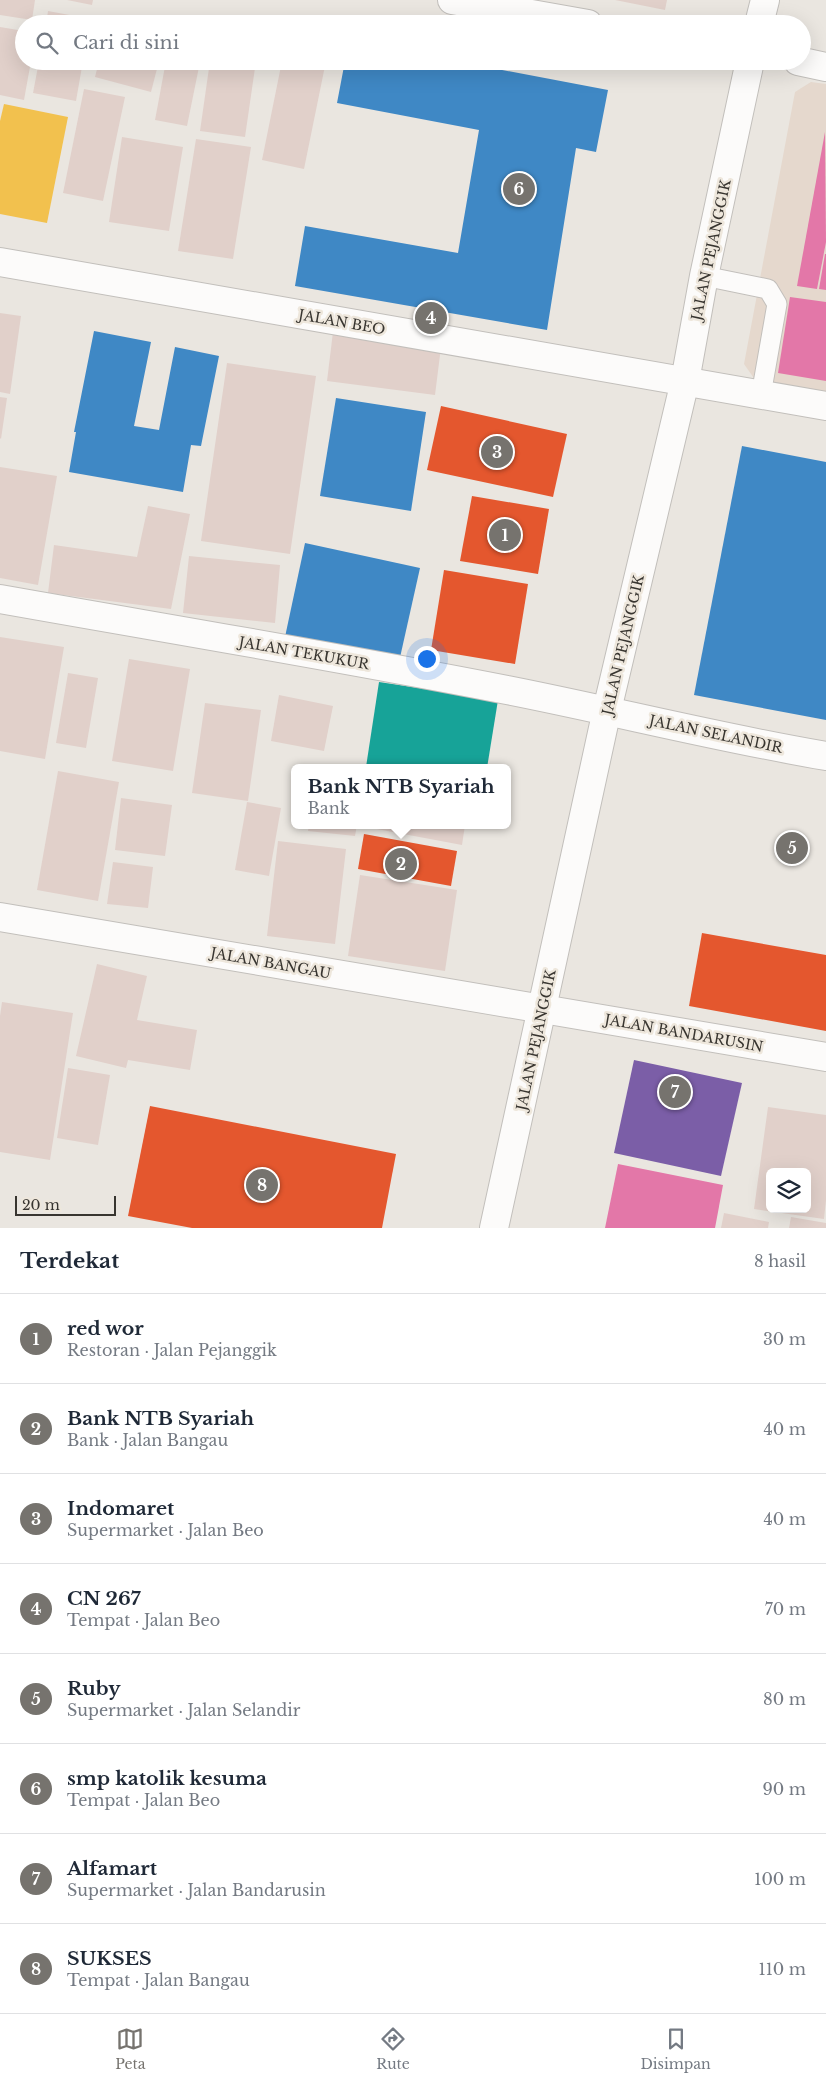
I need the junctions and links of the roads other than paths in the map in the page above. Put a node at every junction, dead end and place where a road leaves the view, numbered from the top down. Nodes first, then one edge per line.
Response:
1 (452, 0) edge
2 (765, 0) edge
3 (537, 15) edge
4 (761, 15) edge
5 (811, 64) edge
6 (826, 67) edge
7 (748, 70) edge
8 (0, 262) edge
9 (704, 276) junction
10 (685, 382) junction
11 (761, 395) junction
12 (826, 406) edge
13 (0, 599) edge
14 (607, 710) junction
15 (826, 756) edge
16 (0, 917) edge
17 (543, 1009) junction
18 (826, 1057) edge
19 (494, 1228) edge

1 - 3 street
2 - 4 street
5 - 6 street
7 - 9 street, JALAN PEJANGGIK
8 - 10 street, JALAN BEO
9 - 10 street, JALAN PEJANGGIK
9 - 11 lane
10 - 11 street, JALAN BEO
10 - 14 street, JALAN PEJANGGIK
11 - 12 street, JALAN BEO
13 - 14 street, JALAN TEKUKUR
14 - 15 street, JALAN SELANDIR
14 - 17 street, JALAN PEJANGGIK
16 - 17 street, JALAN BANGAU
17 - 18 street, JALAN BANDARUSIN
17 - 19 street, JALAN PEJANGGIK

